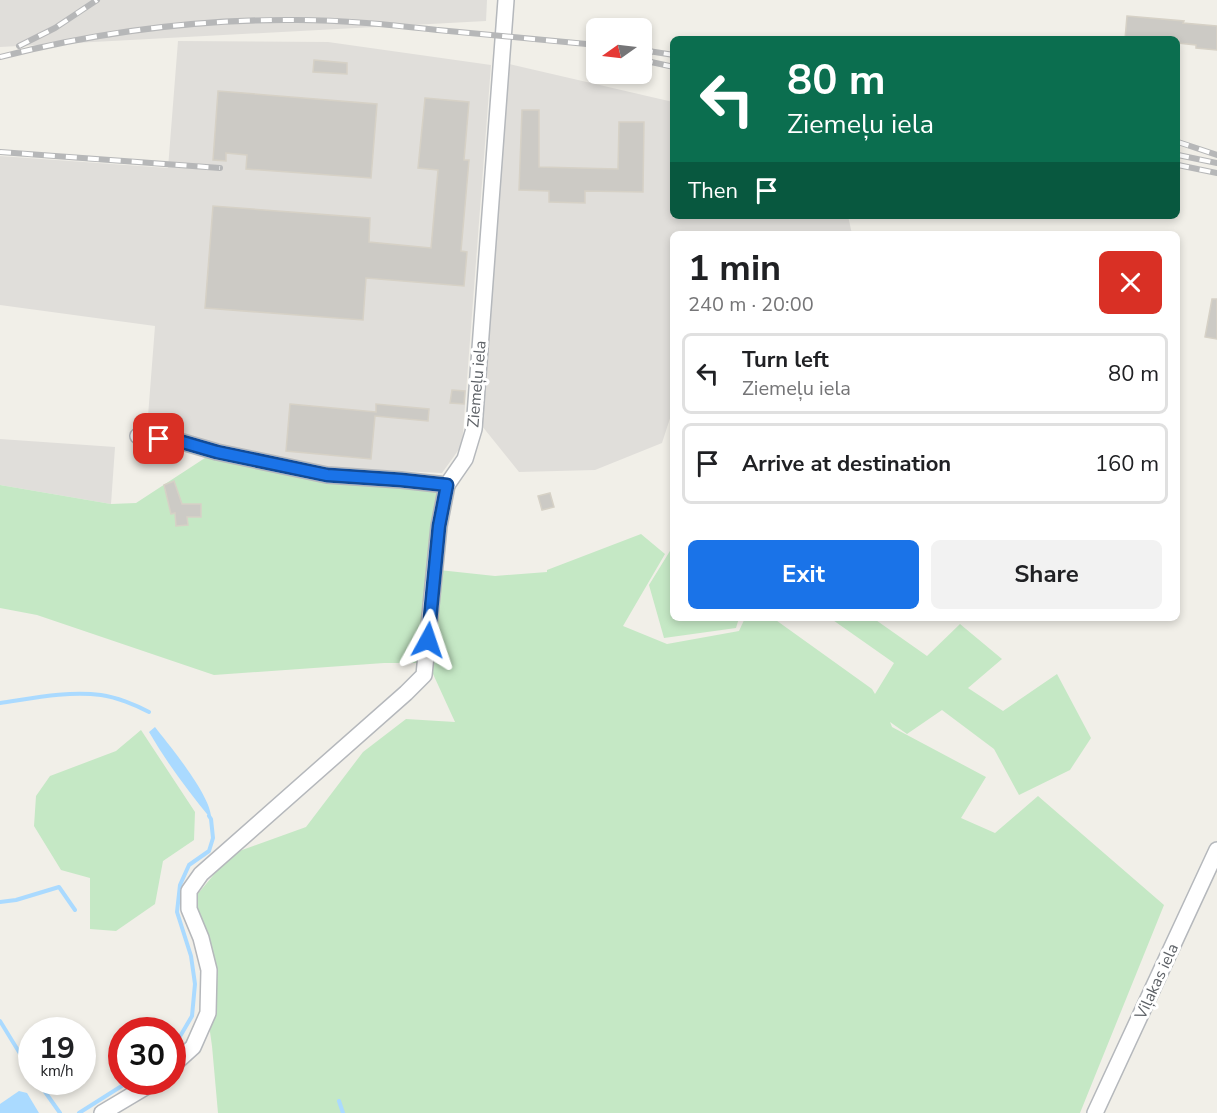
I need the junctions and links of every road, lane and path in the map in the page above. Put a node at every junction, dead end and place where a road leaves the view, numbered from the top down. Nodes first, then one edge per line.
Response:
1 (506, 0) edge
2 (138, 436) dead end
3 (447, 485) junction
4 (1217, 850) edge
5 (186, 1053) edge
6 (132, 1095) edge
7 (102, 1113) edge
8 (1095, 1113) edge

1 - 3 street, Ziemeļu iela
2 - 3 street
3 - 5 street
4 - 8 street, Viļakas iela
6 - 7 street

